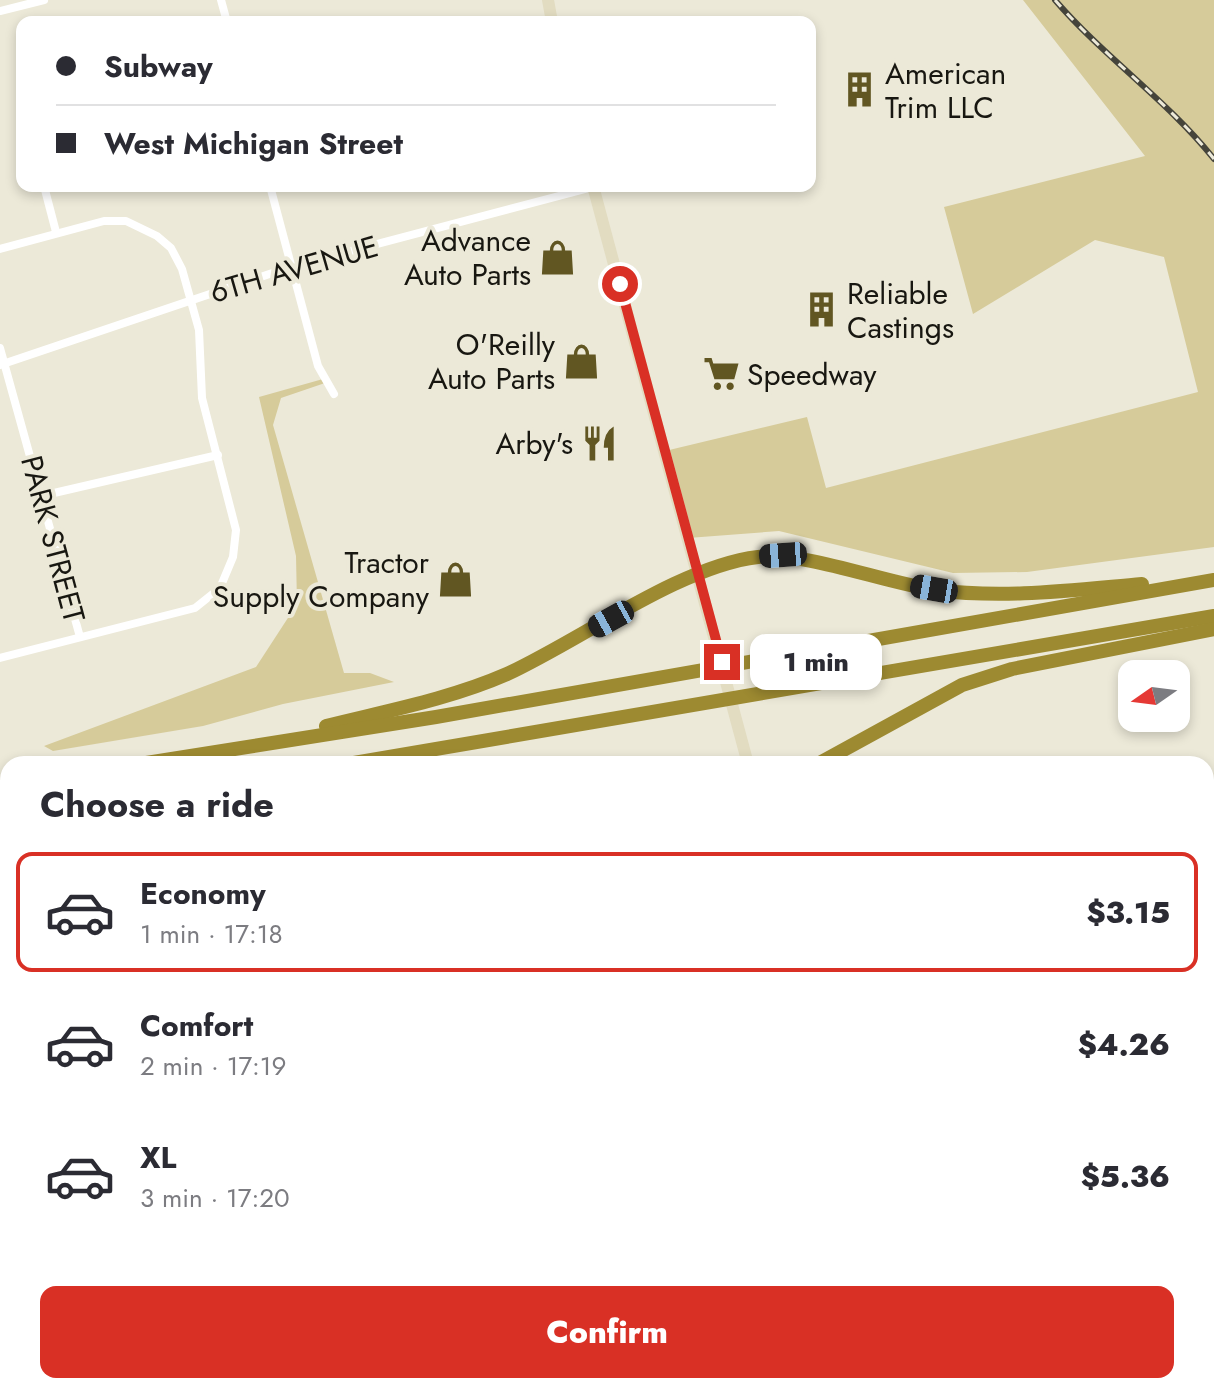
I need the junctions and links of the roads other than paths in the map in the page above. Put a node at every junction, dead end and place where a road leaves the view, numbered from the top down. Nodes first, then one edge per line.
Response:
1 (44, 0) edge
2 (0, 11) edge
3 (46, 192) edge
4 (271, 192) edge
5 (571, 192) edge
6 (595, 192) edge
7 (56, 232) junction
8 (0, 249) edge
9 (290, 267) junction
10 (190, 299) junction
11 (0, 348) edge
12 (2, 364) edge
13 (334, 394) dead end
14 (218, 455) junction
15 (41, 496) junction
16 (698, 573) junction
17 (1214, 580) edge
18 (1214, 616) edge
19 (1214, 629) edge
20 (80, 637) junction
21 (0, 658) edge
22 (247, 747) junction
23 (190, 756) edge
24 (395, 756) edge
25 (746, 756) edge
26 (833, 756) edge

1 - 2 street
3 - 7 street
4 - 9 street
5 - 9 street, 6TH AVENUE
6 - 16 main road
7 - 8 street
7 - 10 street
9 - 10 street, 6TH AVENUE
9 - 13 street
10 - 12 street, 6TH AVENUE
10 - 14 street
11 - 12 street, PARK STREET
12 - 15 street, PARK STREET
14 - 15 street
14 - 20 street
15 - 20 street, PARK STREET
16 - 17 highway
16 - 22 highway
16 - 25 main road
17 - 22 highway
18 - 24 highway
19 - 26 highway
20 - 21 street
22 - 23 highway

